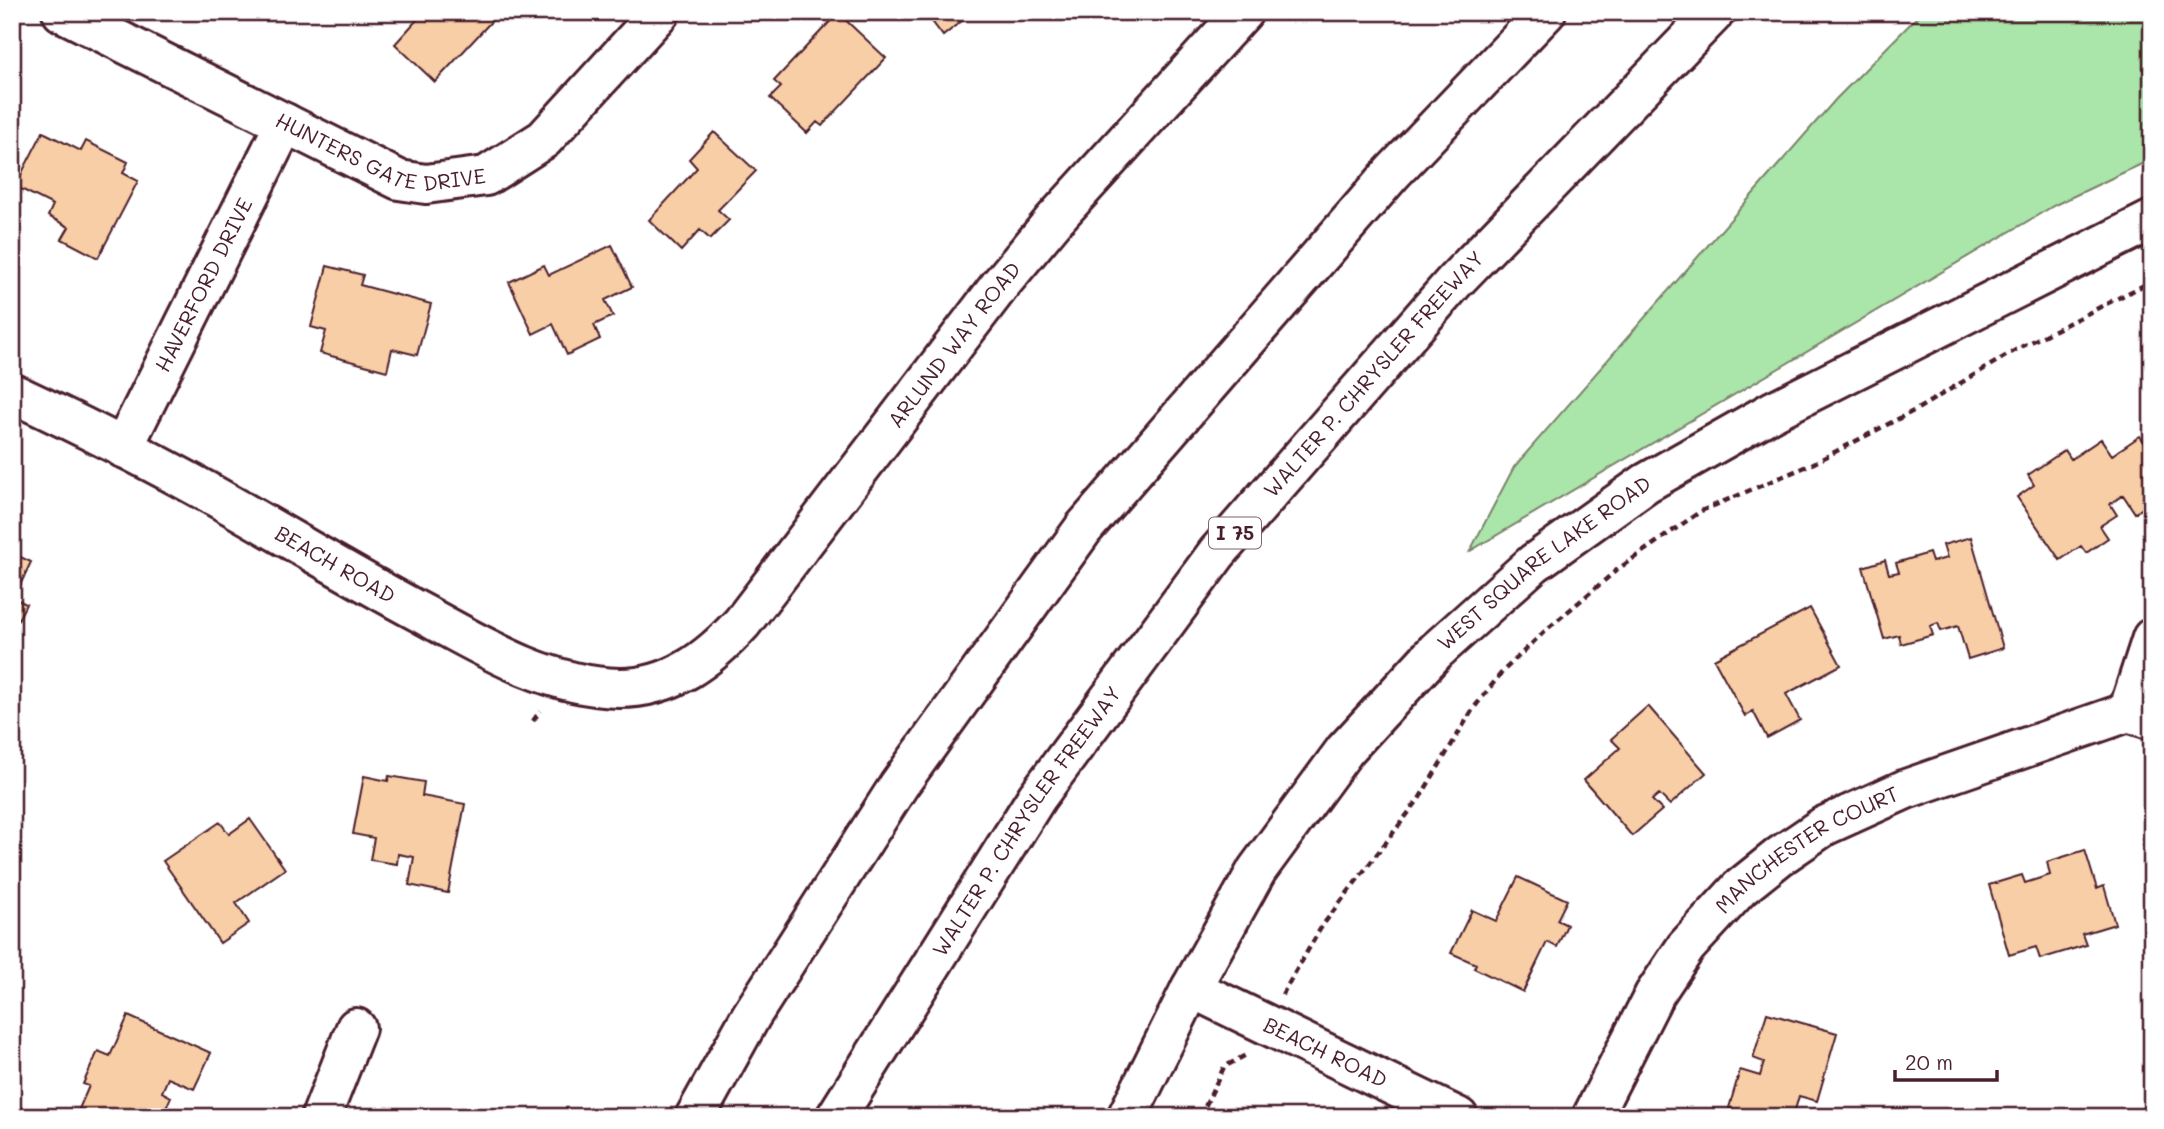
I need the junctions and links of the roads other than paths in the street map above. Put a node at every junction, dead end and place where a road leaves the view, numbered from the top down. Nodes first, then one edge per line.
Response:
1 (62, 12) edge
2 (660, 12) edge
3 (1242, 12) edge
4 (1546, 12) edge
5 (1714, 12) edge
6 (285, 123) junction
7 (2152, 220) edge
8 (12, 393) edge
9 (123, 448) junction
10 (2152, 638) edge
11 (672, 678) joint
12 (2140, 716) edge
13 (1191, 988) junction
14 (356, 1028) dead end
15 (321, 1117) edge
16 (695, 1117) edge
17 (836, 1117) edge
18 (1126, 1117) edge
19 (1458, 1117) edge
20 (1592, 1117) edge

1 - 6 main road, HUNTERS GATE DRIVE
2 - 6 main road, HUNTERS GATE DRIVE
3 - 11 main road, ARLUND WAY ROAD
4 - 16 main road
5 - 17 main road, WALTER P. CHRYSLER FREEWAY / I 75
6 - 9 main road, HAVERFORD DRIVE
7 - 13 main road, WEST SQUARE LAKE ROAD
8 - 9 main road, BEACH ROAD
9 - 11 main road, BEACH ROAD
10 - 12 main road, MANCHESTER COURT
12 - 20 main road, MANCHESTER COURT
13 - 18 main road, WEST SQUARE LAKE ROAD
13 - 19 main road, BEACH ROAD
14 - 15 main road

